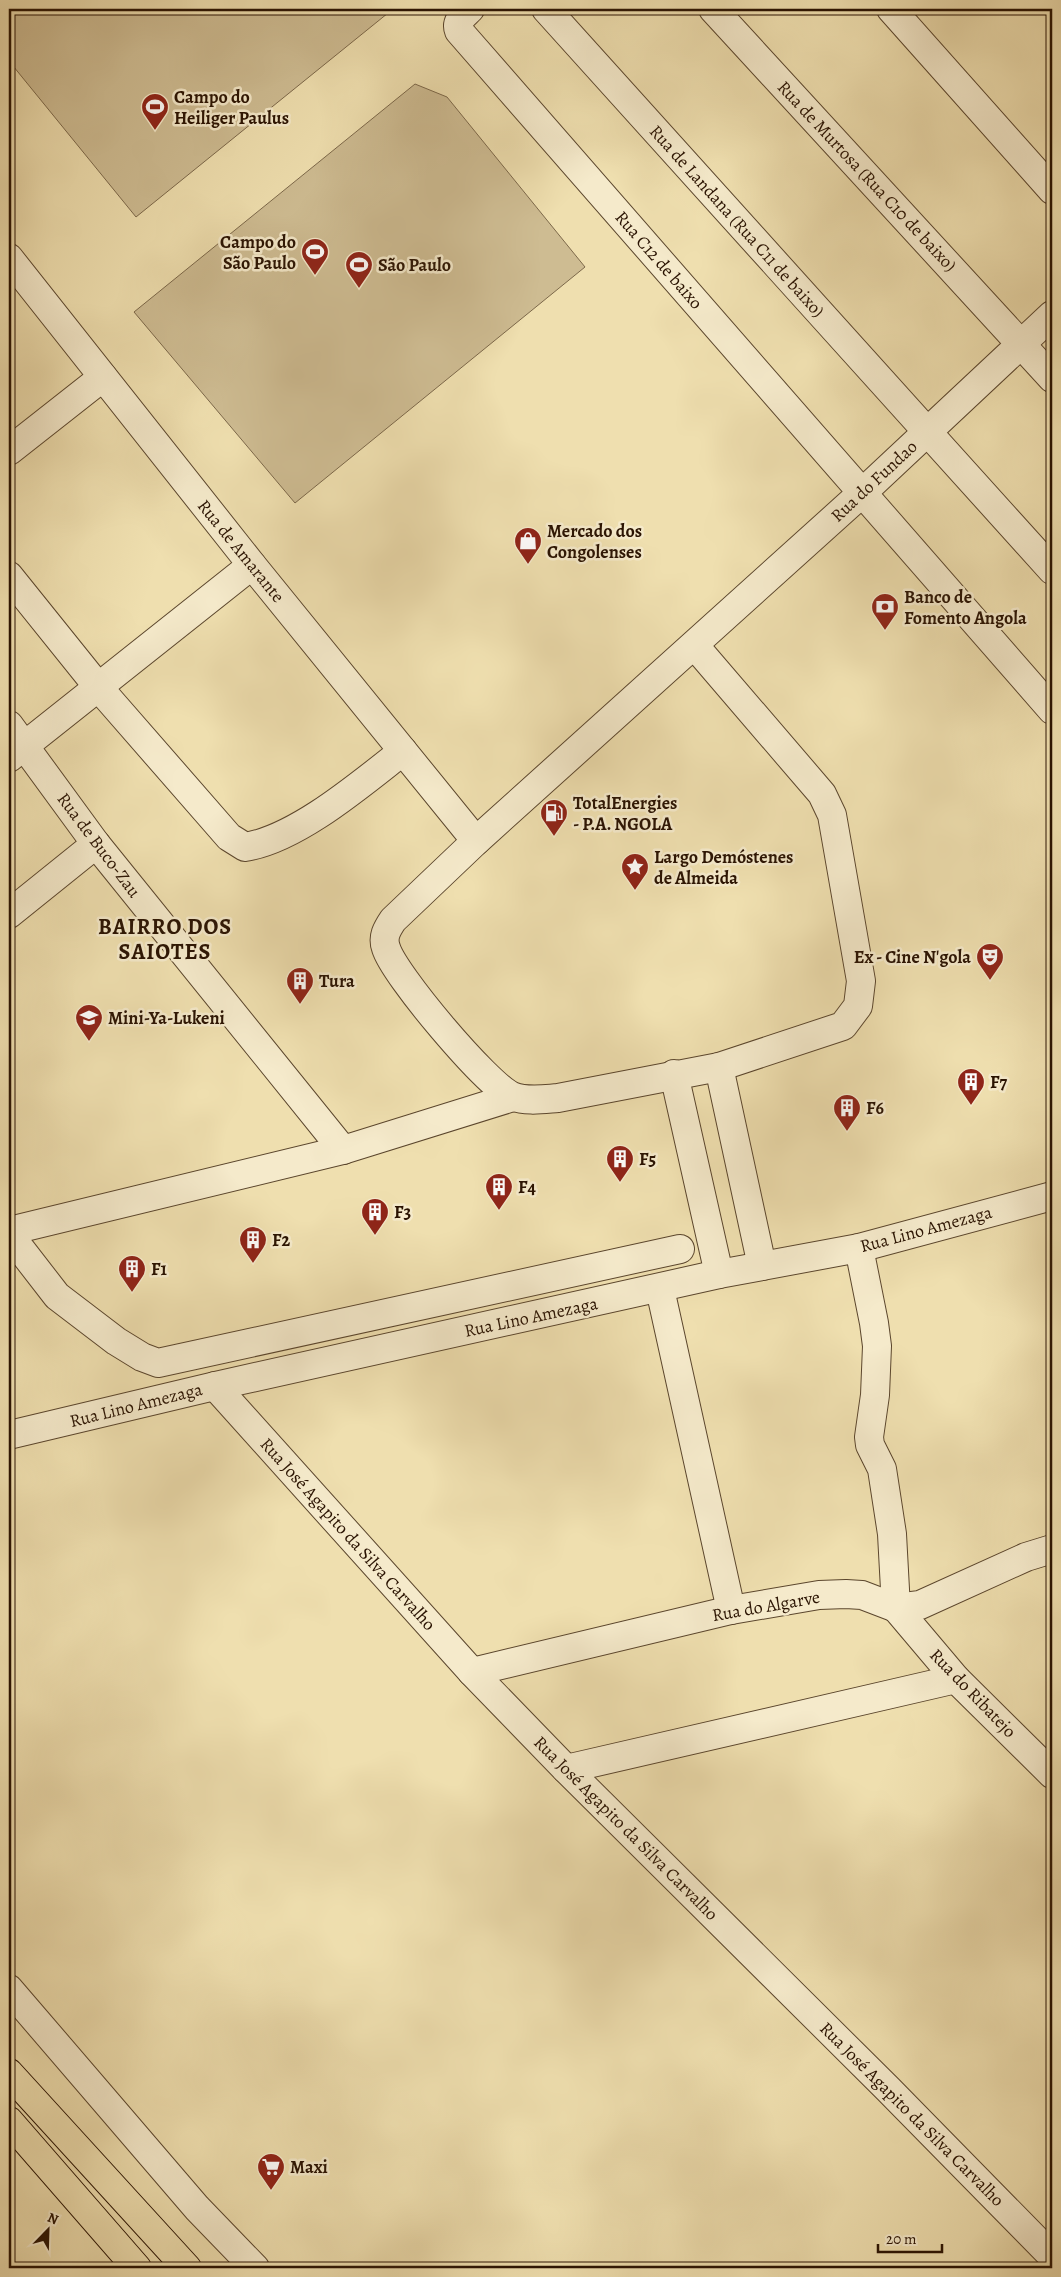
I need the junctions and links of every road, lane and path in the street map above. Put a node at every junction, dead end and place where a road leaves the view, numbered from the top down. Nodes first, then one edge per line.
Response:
1 (546, 9) edge
2 (714, 9) edge
3 (891, 9) edge
4 (464, 18) edge
5 (1052, 190) edge
6 (9, 258) edge
7 (1052, 315) edge
8 (1021, 343) junction
9 (103, 376) junction
10 (1052, 378) edge
11 (928, 432) junction
12 (9, 451) edge
13 (862, 493) junction
14 (252, 565) junction
15 (1052, 570) edge
16 (9, 576) edge
17 (695, 646) junction
18 (99, 688) junction
19 (1052, 710) edge
20 (14, 743) edge
21 (403, 751) junction
22 (476, 841) junction
23 (96, 844) junction
24 (9, 914) edge
25 (719, 1067) junction
26 (674, 1074) junction
27 (514, 1097) junction
28 (343, 1150) junction
29 (1052, 1196) edge
30 (9, 1233) edge
31 (859, 1248) junction
32 (680, 1249) dead end
33 (762, 1266) junction
34 (719, 1274) junction
35 (660, 1289) junction
36 (215, 1386) junction
37 (9, 1435) edge
38 (1052, 1549) edge
39 (896, 1608) junction
40 (732, 1610) junction
41 (472, 1672) junction
42 (956, 1679) junction
43 (566, 1769) junction
44 (1052, 1774) edge
45 (9, 1989) edge
46 (9, 2073) edge
47 (9, 2121) edge
48 (1052, 2256) edge
49 (137, 2268) edge
50 (187, 2268) edge
51 (255, 2268) edge

1 - 11 street, Rua de Landana (Rua C11 de baixo)
2 - 8 street, Rua de Murtosa (Rua C10 de baixo)
3 - 5 street
4 - 13 street, Rua C12 de baixo
6 - 9 street, Rua de Amarante
7 - 8 street, Rua do Fundao
8 - 10 street, Rua de Murtosa (Rua C10 de baixo)
8 - 11 street, Rua do Fundao
9 - 12 street
9 - 14 street, Rua de Amarante
11 - 13 street, Rua do Fundao
11 - 15 street, Rua de Landana (Rua C11 de baixo)
13 - 17 street, Rua do Fundao
13 - 19 street, Rua C12 de baixo
14 - 18 street
14 - 21 street, Rua de Amarante
16 - 18 street
17 - 22 street
17 - 25 street
18 - 20 street
18 - 21 street
20 - 23 street, Rua de Buco-Zau
21 - 22 street, Rua de Amarante
22 - 27 street
23 - 24 street
23 - 28 street, Rua de Buco-Zau
25 - 26 street
25 - 33 street
26 - 27 street
26 - 34 street
27 - 28 street
28 - 30 street
29 - 31 street, Rua Lino Amezaga
30 - 32 street
31 - 33 street, Rua Lino Amezaga
31 - 39 street
33 - 34 street, Rua Lino Amezaga
34 - 35 street, Rua Lino Amezaga
35 - 36 street, Rua Lino Amezaga
35 - 40 street
36 - 37 street, Rua Lino Amezaga
36 - 41 street, Rua José Agapito da Silva Carvalho
38 - 39 street
39 - 40 street, Rua do Algarve
39 - 42 street, Rua do Ribatejo
40 - 41 street, Rua do Algarve
41 - 43 street, Rua José Agapito da Silva Carvalho
42 - 43 street
42 - 44 street, Rua do Ribatejo
43 - 48 street, Rua José Agapito da Silva Carvalho
45 - 51 street
46 - 50 highway
47 - 49 highway

